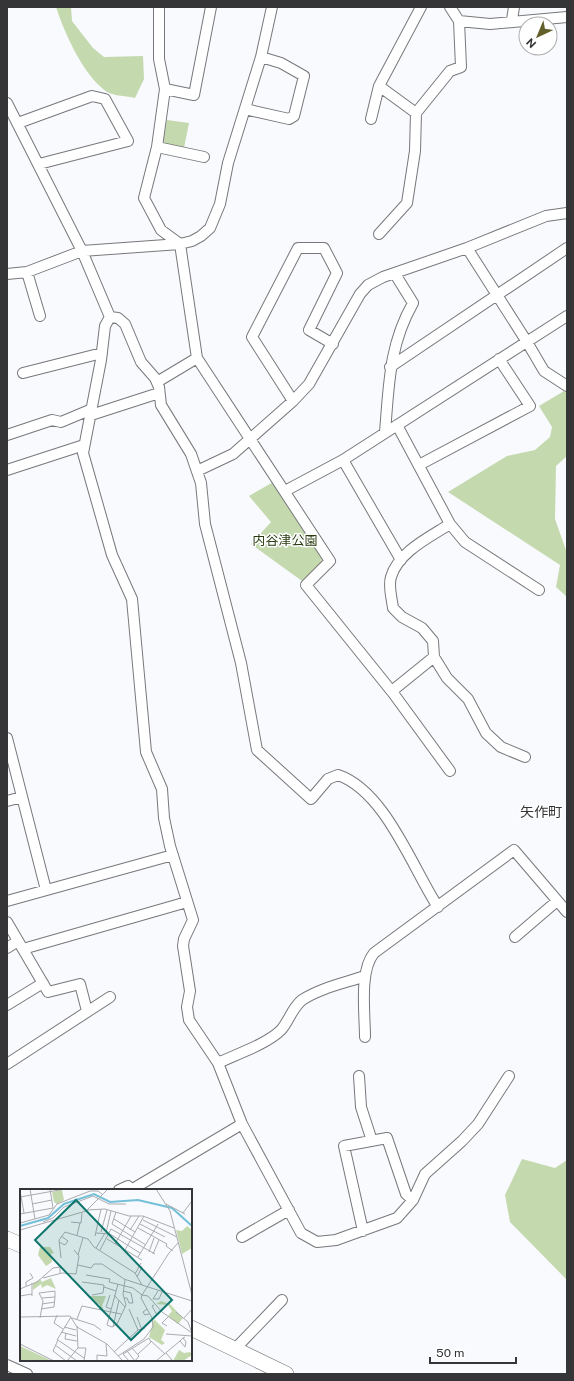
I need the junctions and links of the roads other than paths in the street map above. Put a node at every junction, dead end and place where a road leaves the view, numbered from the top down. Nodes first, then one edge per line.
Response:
1 (159, 7) edge
2 (211, 7) edge
3 (272, 7) edge
4 (421, 7) edge
5 (450, 7) edge
6 (514, 7) edge
7 (567, 17) edge
8 (512, 20) junction
9 (459, 21) junction
10 (261, 57) junction
11 (379, 86) junction
12 (166, 89) junction
13 (7, 103) edge
14 (245, 109) junction
15 (416, 113) junction
16 (371, 119) dead end
17 (18, 123) junction
18 (157, 147) junction
19 (204, 157) dead end
20 (39, 164) junction
21 (567, 212) edge
22 (379, 234) dead end
23 (180, 244) junction
24 (467, 248) junction
25 (567, 248) edge
26 (82, 251) junction
27 (27, 272) junction
28 (7, 274) edge
29 (395, 274) junction
30 (496, 295) junction
31 (40, 316) dead end
32 (567, 316) edge
33 (110, 317) junction
34 (527, 342) junction
35 (333, 344) junction
36 (102, 353) junction
37 (197, 358) junction
38 (499, 359) junction
39 (390, 367) junction
40 (23, 373) dead end
41 (157, 382) junction
42 (567, 386) edge
43 (159, 393) junction
44 (293, 401) junction
45 (92, 412) junction
46 (397, 425) junction
47 (385, 432) junction
48 (7, 435) edge
49 (250, 438) junction
50 (84, 445) junction
51 (343, 460) junction
52 (419, 466) junction
53 (7, 470) edge
54 (197, 471) junction
55 (285, 491) junction
56 (450, 524) junction
57 (401, 560) junction
58 (539, 590) dead end
59 (434, 657) junction
60 (392, 691) junction
61 (7, 738) edge
62 (524, 757) dead end
63 (450, 771) dead end
64 (22, 797) junction
65 (7, 801) edge
66 (173, 855) junction
67 (46, 890) junction
68 (557, 900) junction
69 (7, 901) edge
70 (187, 902) junction
71 (438, 907) junction
72 (567, 912) edge
73 (7, 922) edge
74 (515, 937) dead end
75 (20, 945) junction
76 (7, 948) edge
77 (365, 976) junction
78 (43, 983) junction
79 (110, 997) dead end
80 (7, 1005) edge
81 (87, 1011) junction
82 (365, 1037) dead end
83 (218, 1063) junction
84 (7, 1064) edge
85 (359, 1076) dead end
86 (509, 1076) dead end
87 (242, 1124) junction
88 (372, 1141) junction
89 (120, 1189) edge
90 (130, 1189) edge
91 (133, 1189) edge
92 (413, 1200) junction
93 (289, 1210) junction
94 (363, 1231) junction
95 (242, 1237) dead end
96 (7, 1239) edge
97 (20, 1245) edge
98 (282, 1300) dead end
99 (192, 1329) edge
100 (234, 1350) junction
101 (7, 1365) edge
102 (27, 1374) edge
103 (286, 1374) edge

1 - 12 street
2 - 12 street
3 - 10 street
4 - 11 street
5 - 9 street
6 - 8 street
7 - 8 street
8 - 9 street
9 - 15 street
10 - 14 street
10 - 14 street
11 - 15 street
11 - 16 street
12 - 18 street
13 - 17 street
14 - 23 street
15 - 22 street
17 - 20 street
17 - 20 street
18 - 19 street
18 - 23 street
20 - 26 street
21 - 24 street
23 - 26 street
23 - 37 street
24 - 29 street
24 - 30 street
25 - 30 street
26 - 27 street
26 - 33 street
27 - 28 street
27 - 31 street
29 - 35 street
29 - 39 street
30 - 34 street
30 - 39 street
32 - 34 street
33 - 36 street
33 - 41 street
34 - 38 street
34 - 42 street
35 - 44 street
35 - 44 street
36 - 40 street
36 - 45 street
37 - 41 street
37 - 49 street
38 - 46 street
38 - 52 street
39 - 47 street
41 - 43 street
43 - 45 street
43 - 54 street
44 - 49 street
45 - 48 street
45 - 50 street
46 - 47 street
46 - 52 street
47 - 51 street
49 - 54 street
49 - 55 street
50 - 53 street
50 - 66 street
51 - 55 street
51 - 57 street
52 - 56 street
54 - 71 street
55 - 60 street
56 - 57 street
56 - 58 street
57 - 59 street
59 - 60 street
59 - 62 street
60 - 63 street
61 - 64 street
64 - 65 street
64 - 67 street
66 - 67 street
66 - 70 street
67 - 69 street
68 - 71 street
68 - 72 street
68 - 74 street
70 - 75 street
70 - 83 street
71 - 77 street
73 - 75 street
75 - 76 street
75 - 78 street
77 - 82 street
77 - 83 street
78 - 80 street
78 - 81 street
79 - 81 street
81 - 84 street
83 - 87 street
85 - 88 street
86 - 92 street
87 - 91 street
87 - 93 street
88 - 92 street
88 - 94 street
89 - 90 street
92 - 94 street
93 - 94 street
93 - 95 street
96 - 97 street
98 - 100 street
99 - 100 street
100 - 103 street
101 - 102 street

